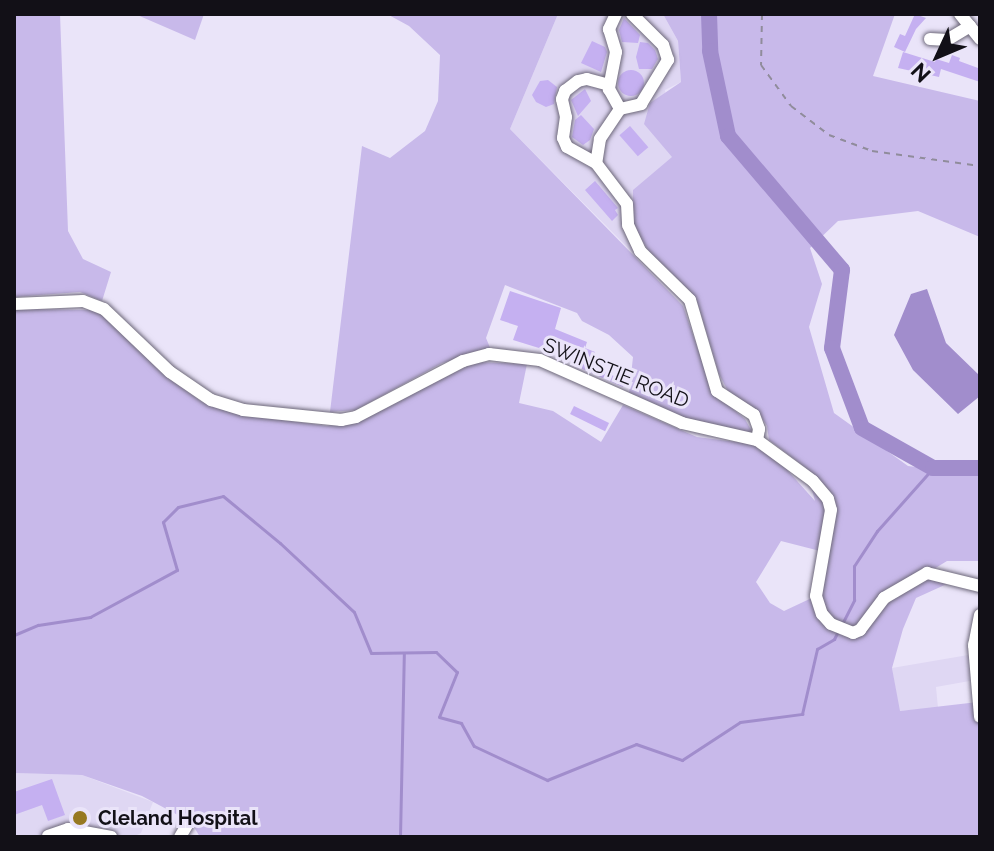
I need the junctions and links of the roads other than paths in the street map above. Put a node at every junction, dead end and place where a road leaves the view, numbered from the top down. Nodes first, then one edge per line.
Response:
1 (616, 14) edge
2 (632, 14) edge
3 (960, 14) edge
4 (970, 26) junction
5 (930, 39) dead end
6 (980, 39) edge
7 (609, 85) junction
8 (620, 109) junction
9 (596, 163) junction
10 (14, 304) edge
11 (757, 440) junction
12 (980, 586) edge
13 (980, 615) edge
14 (980, 717) edge
15 (187, 825) dead end
16 (47, 837) edge
17 (111, 837) edge
18 (180, 837) edge

1 - 7 street
2 - 8 street
3 - 4 street
4 - 5 street
4 - 6 street
7 - 8 street
7 - 9 street
8 - 9 street
9 - 11 street
10 - 11 street, SWINSTIE ROAD
11 - 12 street, SWINSTIE ROAD
13 - 14 street
15 - 18 street
16 - 17 street

